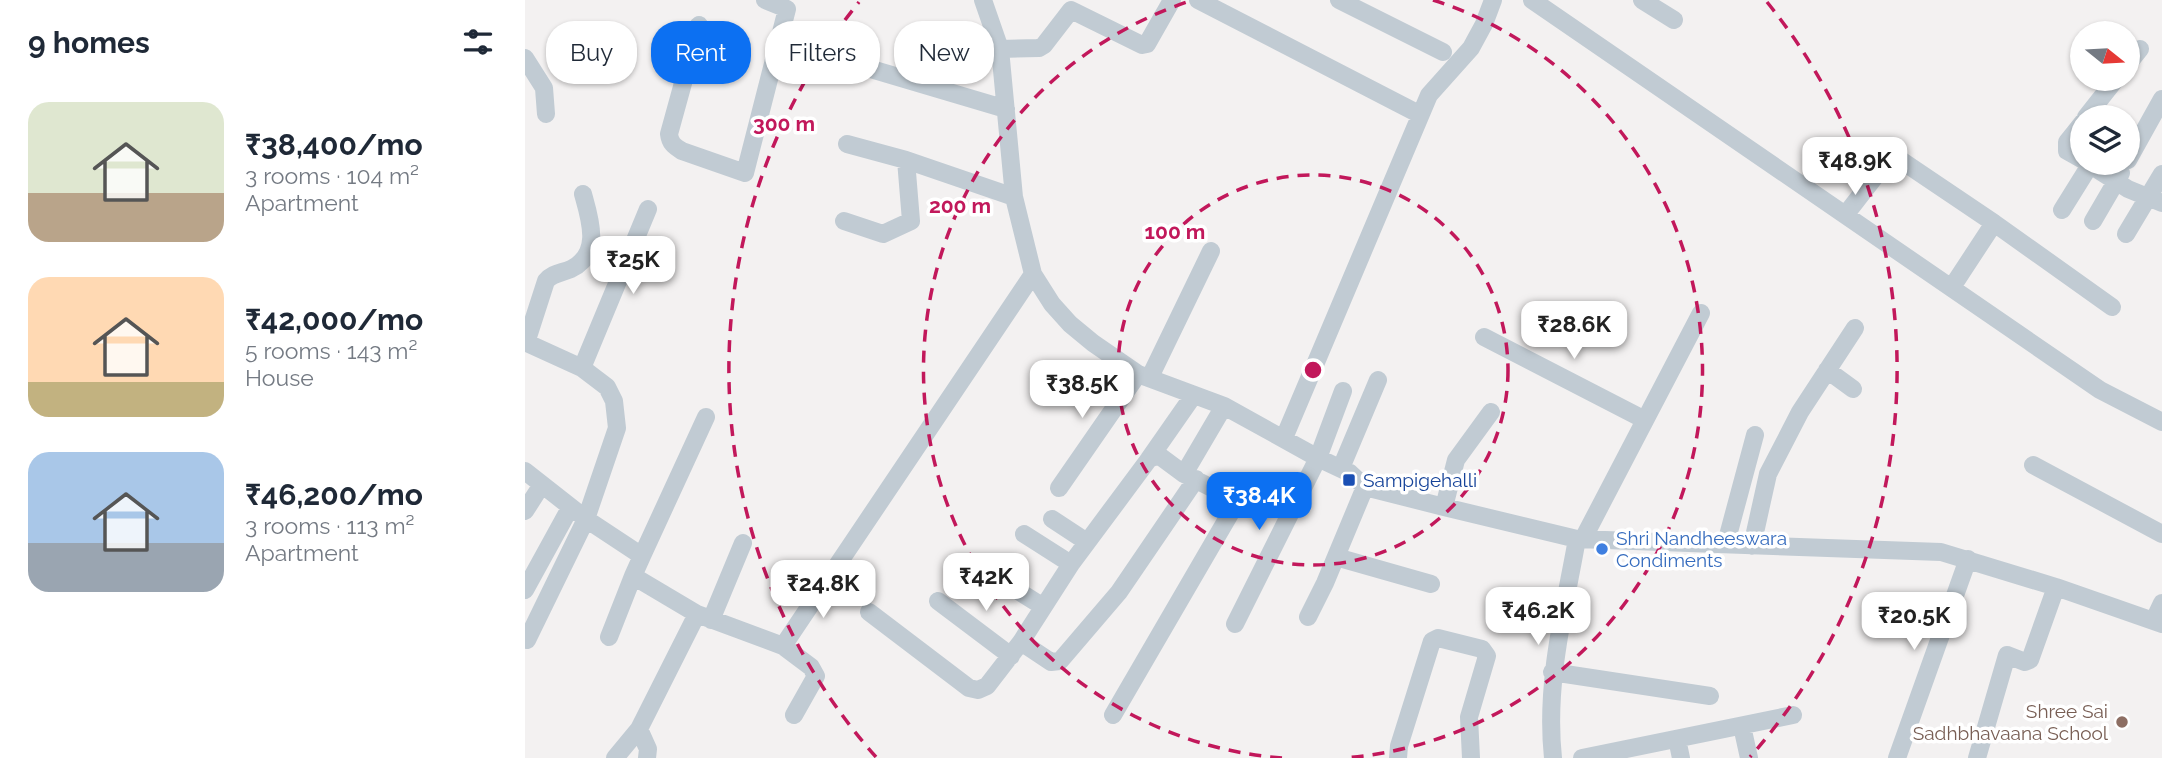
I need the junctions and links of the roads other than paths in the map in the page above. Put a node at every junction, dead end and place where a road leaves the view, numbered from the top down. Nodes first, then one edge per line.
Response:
1 (765, 0) edge
2 (983, 0) edge
3 (1172, 0) edge
4 (1198, 0) edge
5 (1339, 0) edge
6 (1493, 0) edge
7 (1532, 0) edge
8 (1641, 0) edge
9 (1674, 20) dead end
10 (1000, 49) junction
11 (1443, 52) dead end
12 (525, 58) edge
13 (880, 71) edge
14 (683, 84) edge
15 (2107, 91) edge
16 (2162, 99) edge
17 (2095, 105) edge
18 (1006, 109) junction
19 (1415, 112) dead end
20 (546, 114) dead end
21 (2140, 138) edge
22 (846, 144) dead end
23 (906, 160) junction
24 (2162, 174) edge
25 (2080, 175) edge
26 (2107, 175) edge
27 (2119, 175) edge
28 (2116, 181) junction
29 (583, 194) dead end
30 (1014, 197) junction
31 (2154, 201) edge
32 (648, 209) dead end
33 (2062, 210) dead end
34 (1846, 214) junction
35 (844, 221) dead end
36 (2093, 221) dead end
37 (1994, 223) junction
38 (2126, 234) dead end
39 (1211, 251) dead end
40 (1033, 274) junction
41 (1952, 287) junction
42 (2112, 307) dead end
43 (1701, 313) dead end
44 (1855, 328) dead end
45 (1484, 337) dead end
46 (525, 342) edge
47 (582, 368) junction
48 (1827, 370) junction
49 (1144, 376) junction
50 (1378, 380) dead end
51 (1853, 389) dead end
52 (1343, 391) dead end
53 (1193, 396) junction
54 (1224, 406) junction
55 (1491, 412) dead end
56 (706, 417) dead end
57 (1645, 420) junction
58 (2162, 422) edge
59 (1755, 435) dead end
60 (1284, 438) junction
61 (1318, 458) junction
62 (1149, 459) junction
63 (2033, 465) dead end
64 (1341, 468) junction
65 (525, 471) edge
66 (1190, 477) junction
67 (541, 486) junction
68 (1365, 487) junction
69 (1059, 488) dead end
70 (1444, 507) junction
71 (570, 508) junction
72 (525, 511) edge
73 (586, 519) junction
74 (1052, 519) dead end
75 (1024, 534) dead end
76 (2162, 534) edge
77 (1580, 539) junction
78 (743, 542) dead end
79 (1087, 542) junction
80 (1726, 543) junction
81 (1752, 545) junction
82 (642, 556) junction
83 (1336, 556) junction
84 (1968, 559) junction
85 (1071, 564) junction
86 (988, 572) dead end
87 (633, 576) junction
88 (1431, 584) dead end
89 (2056, 587) junction
90 (525, 590) edge
91 (938, 601) dead end
92 (2162, 603) edge
93 (1042, 606) junction
94 (869, 612) dead end
95 (704, 617) junction
96 (1308, 617) dead end
97 (2158, 622) edge
98 (1235, 624) dead end
99 (609, 637) dead end
100 (527, 640) dead end
101 (783, 646) junction
102 (1016, 649) junction
103 (1552, 672) junction
104 (1710, 696) dead end
105 (794, 715) dead end
106 (1113, 715) dead end
107 (1793, 715) dead end
108 (1742, 726) junction
109 (639, 729) junction
110 (1677, 739) junction
111 (1615, 755) edge
112 (615, 758) edge
113 (647, 758) edge
114 (1398, 758) edge
115 (1471, 758) edge
116 (1553, 758) edge
117 (1582, 758) edge
118 (1681, 758) edge
119 (1749, 758) edge
120 (1898, 758) edge
121 (1977, 758) edge

1 - 14 street
2 - 10 street
3 - 10 street
4 - 19 street
5 - 11 street
6 - 60 street
7 - 34 street
8 - 9 street
10 - 18 street
12 - 20 street
13 - 18 street
15 - 17 street
16 - 21 street
18 - 30 street
22 - 23 street
23 - 30 street
23 - 35 street
24 - 31 street
25 - 33 street
26 - 28 street
27 - 28 street
28 - 31 street
28 - 36 street
29 - 46 street
30 - 40 street
31 - 38 street
32 - 47 street
34 - 37 street
34 - 41 street
37 - 41 street
37 - 42 street
39 - 49 street
40 - 49 street
40 - 101 street
41 - 58 street
43 - 57 street
44 - 48 street
45 - 57 street
46 - 47 street
47 - 73 street
48 - 51 street
48 - 81 street
49 - 53 street
49 - 69 street
50 - 64 street
52 - 61 street
53 - 54 street
53 - 62 street
54 - 60 street
54 - 66 street
55 - 70 street
56 - 82 street
57 - 77 street
59 - 80 street
60 - 61 street
61 - 64 street
61 - 98 street
62 - 66 street
62 - 79 street
63 - 76 street
64 - 68 street
65 - 67 street
66 - 102 street
66 - 106 street
67 - 71 street
67 - 72 street
68 - 70 street
68 - 83 street
70 - 77 street
71 - 73 street
71 - 90 street
73 - 82 street
73 - 100 street
74 - 79 street
75 - 85 street
77 - 80 street
77 - 103 street
78 - 95 street
79 - 85 street
80 - 81 street
81 - 84 street
82 - 87 street
83 - 88 street
83 - 96 street
84 - 89 street
84 - 120 street
85 - 93 street
86 - 93 street
87 - 95 street
87 - 99 street
89 - 97 street
89 - 121 street
91 - 102 street
92 - 97 street
93 - 102 street
94 - 102 street
95 - 101 street
95 - 109 street
101 - 105 street
103 - 104 street
103 - 116 street
107 - 108 street
108 - 110 street
108 - 119 street
109 - 112 street
109 - 113 street
110 - 111 street
110 - 118 street
111 - 117 street
114 - 115 street

